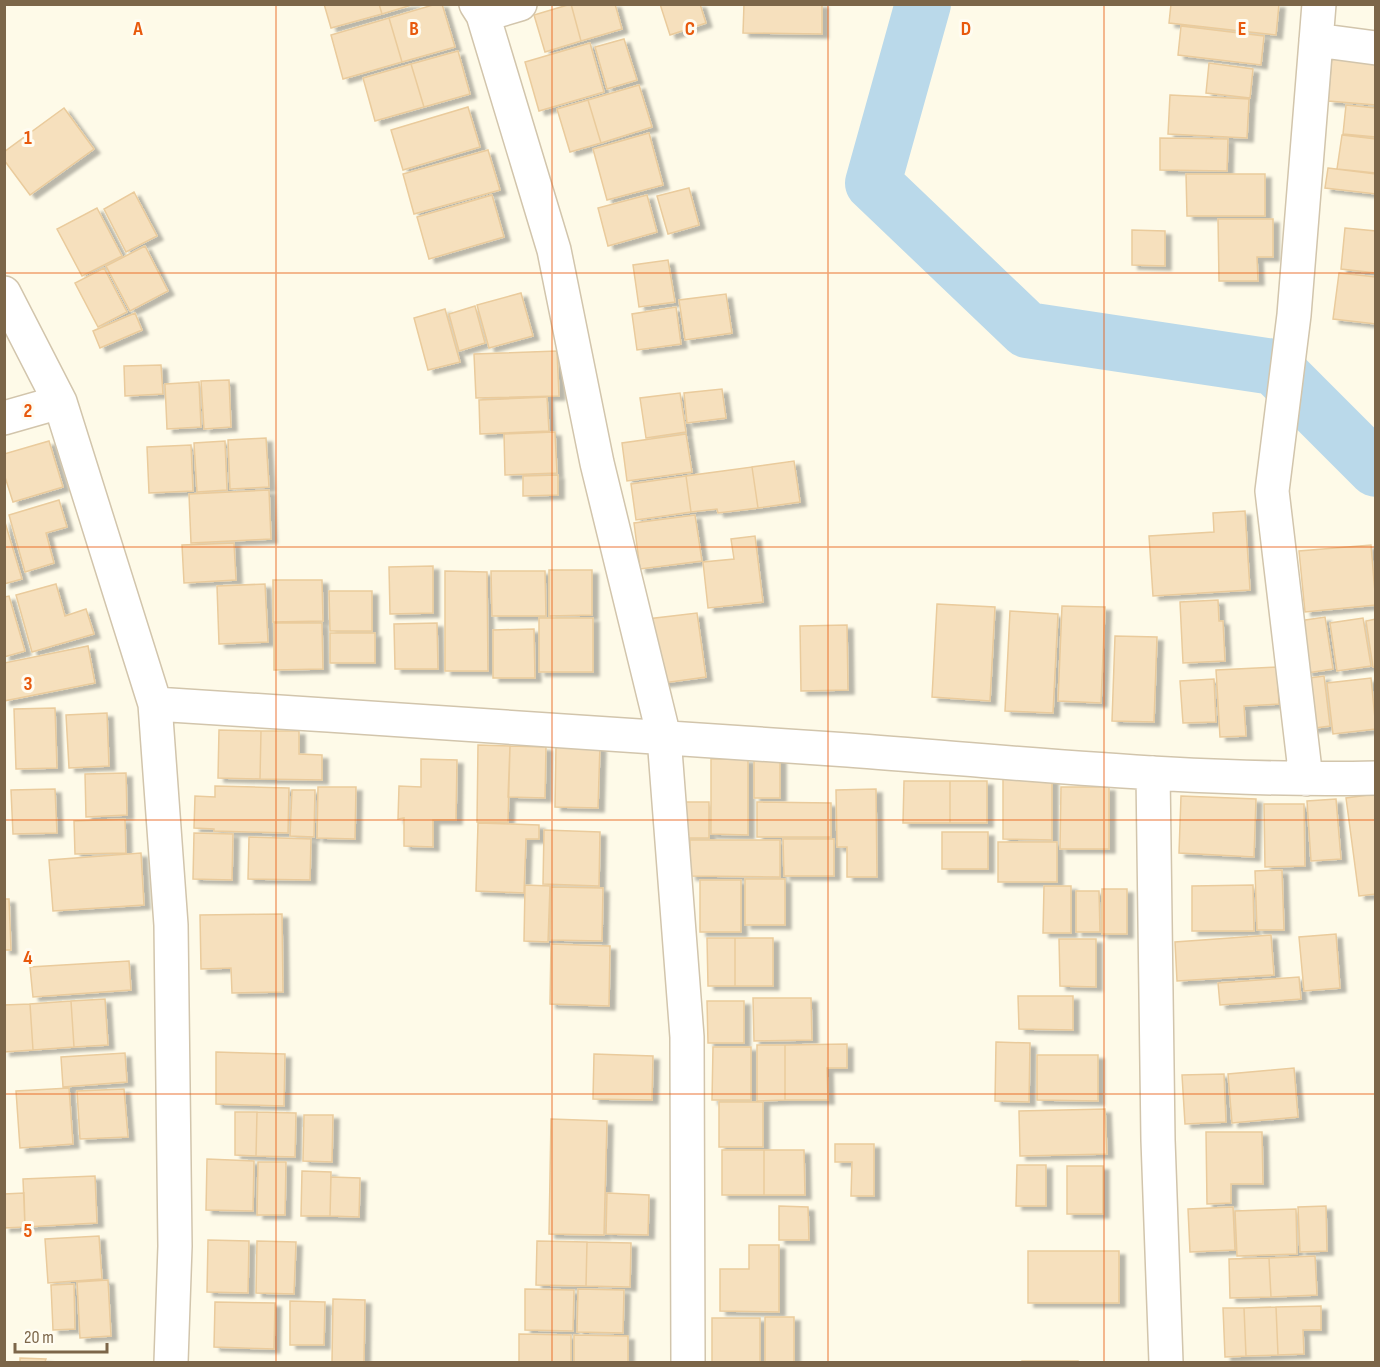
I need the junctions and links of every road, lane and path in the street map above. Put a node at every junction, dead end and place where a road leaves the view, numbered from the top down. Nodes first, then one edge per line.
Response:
1 (520, 4) edge
2 (1319, 4) edge
3 (479, 10) edge
4 (1316, 40) junction
5 (1376, 48) edge
6 (4, 293) edge
7 (60, 402) junction
8 (4, 418) edge
9 (155, 704) junction
10 (664, 737) junction
11 (1153, 773) junction
12 (1376, 778) edge
13 (1306, 780) junction
14 (171, 1362) edge
15 (688, 1362) edge
16 (1166, 1362) edge

1 - 3 street
2 - 4 street
3 - 10 street
4 - 5 street
4 - 13 street
6 - 7 street
7 - 8 street
7 - 9 street
9 - 10 street
9 - 14 street
10 - 11 street
10 - 15 street
11 - 13 street
11 - 16 street
12 - 13 street

